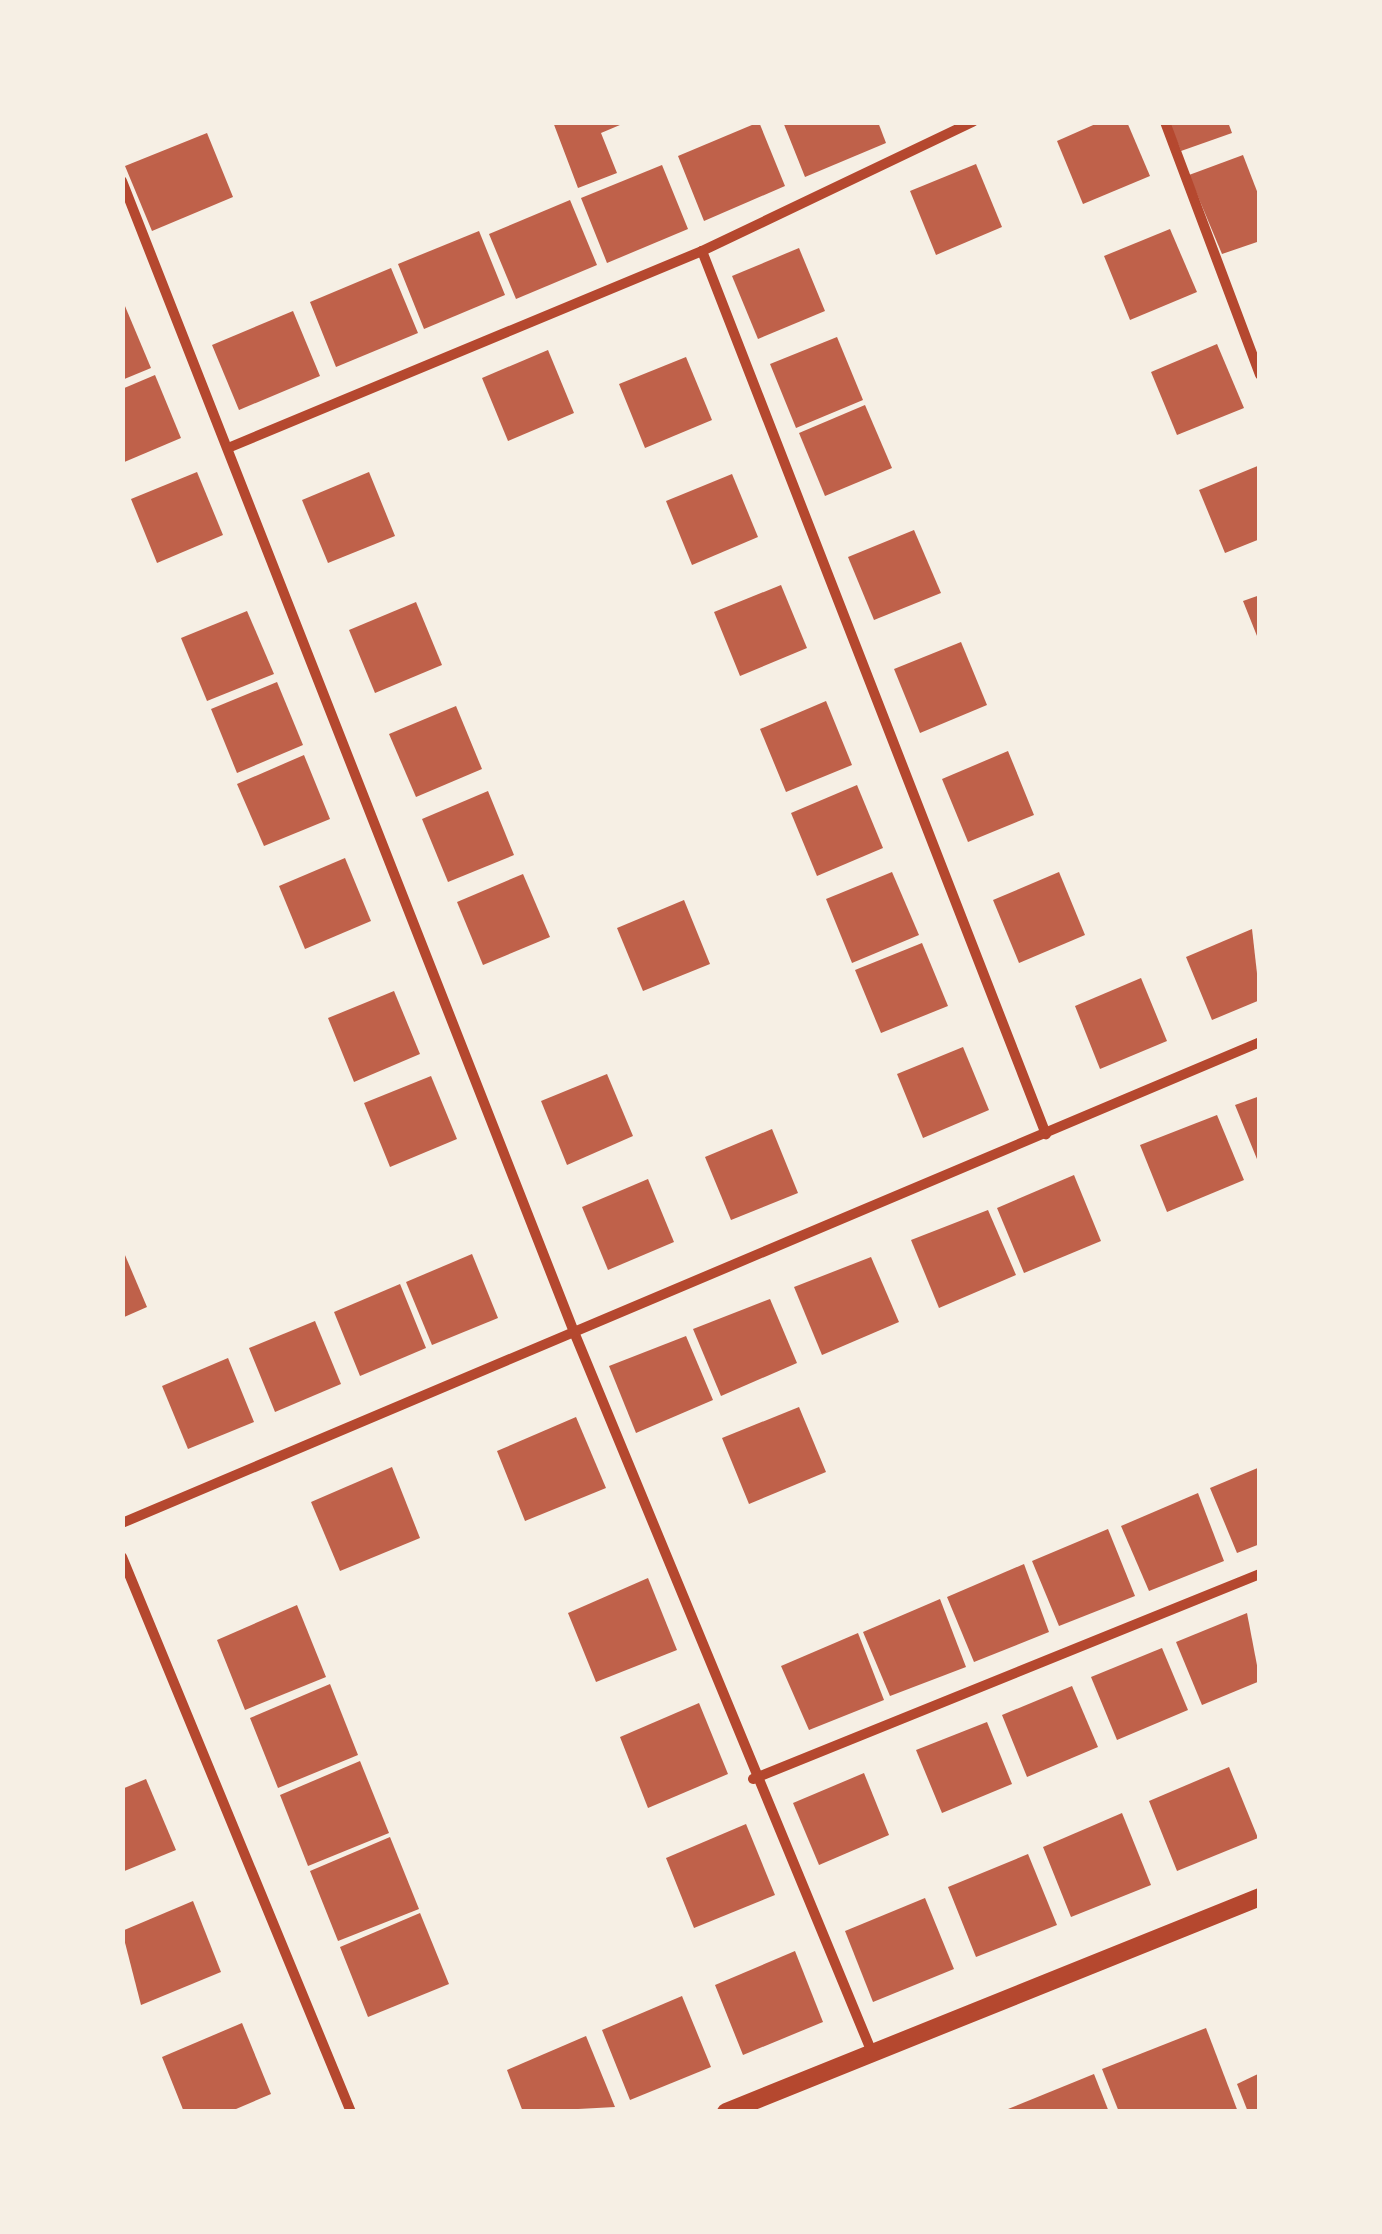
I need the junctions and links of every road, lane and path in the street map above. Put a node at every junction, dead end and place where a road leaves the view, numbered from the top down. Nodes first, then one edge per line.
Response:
1 (973, 122) edge
2 (1165, 122) edge
3 (122, 180) edge
4 (702, 251) junction
5 (1260, 375) edge
6 (228, 448) junction
7 (1260, 1042) edge
8 (1046, 1134) junction
9 (574, 1332) junction
10 (122, 1523) edge
11 (122, 1557) edge
12 (1260, 1574) edge
13 (753, 1779) junction
14 (1260, 1897) edge
15 (873, 2056) junction
16 (350, 2112) edge
17 (726, 2112) edge

1 - 4 street
2 - 5 street
3 - 6 street
4 - 6 street
4 - 8 street
6 - 9 street
7 - 8 street
8 - 9 street
9 - 10 street
9 - 13 street
11 - 16 street
12 - 13 street
13 - 15 street
14 - 15 street
15 - 17 street

